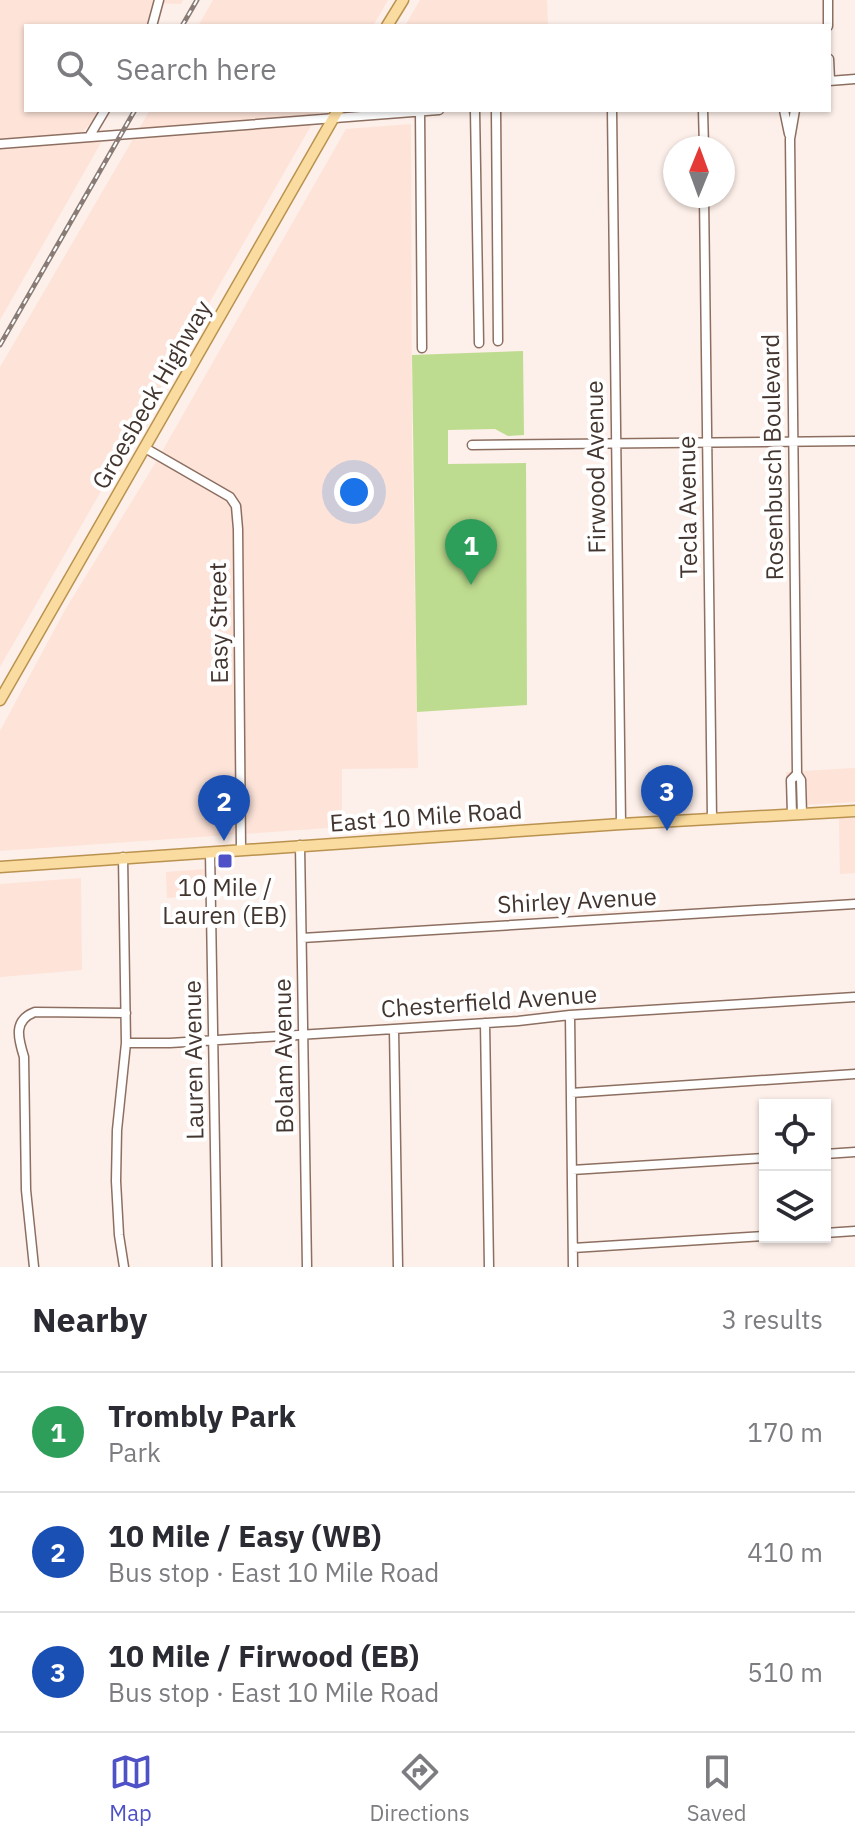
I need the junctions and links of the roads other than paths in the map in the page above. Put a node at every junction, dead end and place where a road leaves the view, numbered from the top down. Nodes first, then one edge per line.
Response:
1 (159, 0) edge
2 (403, 0) edge
3 (828, 0) edge
4 (153, 24) edge
5 (388, 24) edge
6 (828, 24) edge
7 (855, 79) edge
8 (831, 80) edge
9 (104, 112) edge
10 (392, 112) edge
11 (420, 112) edge
12 (475, 112) edge
13 (496, 112) edge
14 (612, 112) edge
15 (703, 112) edge
16 (784, 112) edge
17 (795, 112) edge
18 (335, 114) edge
19 (704, 136) edge
20 (89, 137) junction
21 (790, 139) junction
22 (0, 144) edge
23 (704, 208) edge
24 (498, 341) dead end
25 (479, 343) dead end
26 (422, 348) dead end
27 (793, 441) junction
28 (855, 441) edge
29 (708, 443) junction
30 (616, 444) junction
31 (472, 445) dead end
32 (145, 448) junction
33 (0, 700) edge
34 (855, 811) edge
35 (797, 814) junction
36 (712, 819) junction
37 (621, 824) junction
38 (300, 845) junction
39 (241, 849) junction
40 (210, 852) junction
41 (123, 857) junction
42 (0, 867) edge
43 (855, 904) edge
44 (302, 938) junction
45 (855, 997) edge
46 (126, 1013) junction
47 (570, 1015) junction
48 (485, 1023) junction
49 (394, 1029) junction
50 (303, 1035) junction
51 (213, 1039) junction
52 (126, 1043) junction
53 (855, 1074) edge
54 (571, 1093) junction
55 (855, 1152) edge
56 (831, 1154) edge
57 (759, 1158) edge
58 (572, 1170) junction
59 (855, 1231) edge
60 (831, 1233) edge
61 (759, 1236) edge
62 (573, 1248) junction
63 (34, 1267) edge
64 (124, 1267) edge
65 (217, 1267) edge
66 (307, 1267) edge
67 (398, 1267) edge
68 (489, 1267) edge
69 (573, 1267) edge

1 - 4 street
2 - 5 main road
3 - 6 street
7 - 8 street
9 - 20 street
10 - 18 street
11 - 26 street
12 - 25 street
13 - 24 street
14 - 30 street, Firwood Avenue
15 - 19 street
16 - 21 street, Rosenbusch Boulevard
17 - 21 street, Rosenbusch Boulevard
18 - 20 street
18 - 32 main road, Groesbeck Highway
20 - 22 street
21 - 27 street, Rosenbusch Boulevard
23 - 29 street, Tecla Avenue
27 - 28 street
27 - 29 street
27 - 35 street, Rosenbusch Boulevard
29 - 30 street
29 - 36 street, Tecla Avenue
30 - 31 street
30 - 37 street, Firwood Avenue
32 - 33 main road, Groesbeck Highway
32 - 39 street, Easy Street
34 - 35 main road, East 10 Mile Road
35 - 36 main road, East 10 Mile Road
36 - 37 main road, East 10 Mile Road
37 - 38 main road, East 10 Mile Road
38 - 39 main road, East 10 Mile Road
38 - 44 street, Bolam Avenue
39 - 40 main road, East 10 Mile Road
40 - 41 main road, East 10 Mile Road
40 - 51 street, Lauren Avenue
41 - 42 main road, East 10 Mile Road
41 - 46 street
43 - 44 street, Shirley Avenue
44 - 50 street, Bolam Avenue
45 - 47 street, Chesterfield Avenue
46 - 52 street
46 - 63 street
47 - 48 street, Chesterfield Avenue
47 - 54 street
48 - 49 street, Chesterfield Avenue
48 - 68 street
49 - 50 street, Chesterfield Avenue
49 - 67 street
50 - 51 street, Chesterfield Avenue
50 - 66 street, Bolam Avenue
51 - 52 street, Chesterfield Avenue
51 - 65 street, Lauren Avenue
52 - 64 street
53 - 54 street
54 - 58 street
55 - 56 street
57 - 58 street
58 - 62 street
59 - 60 street
61 - 62 street
62 - 69 street

